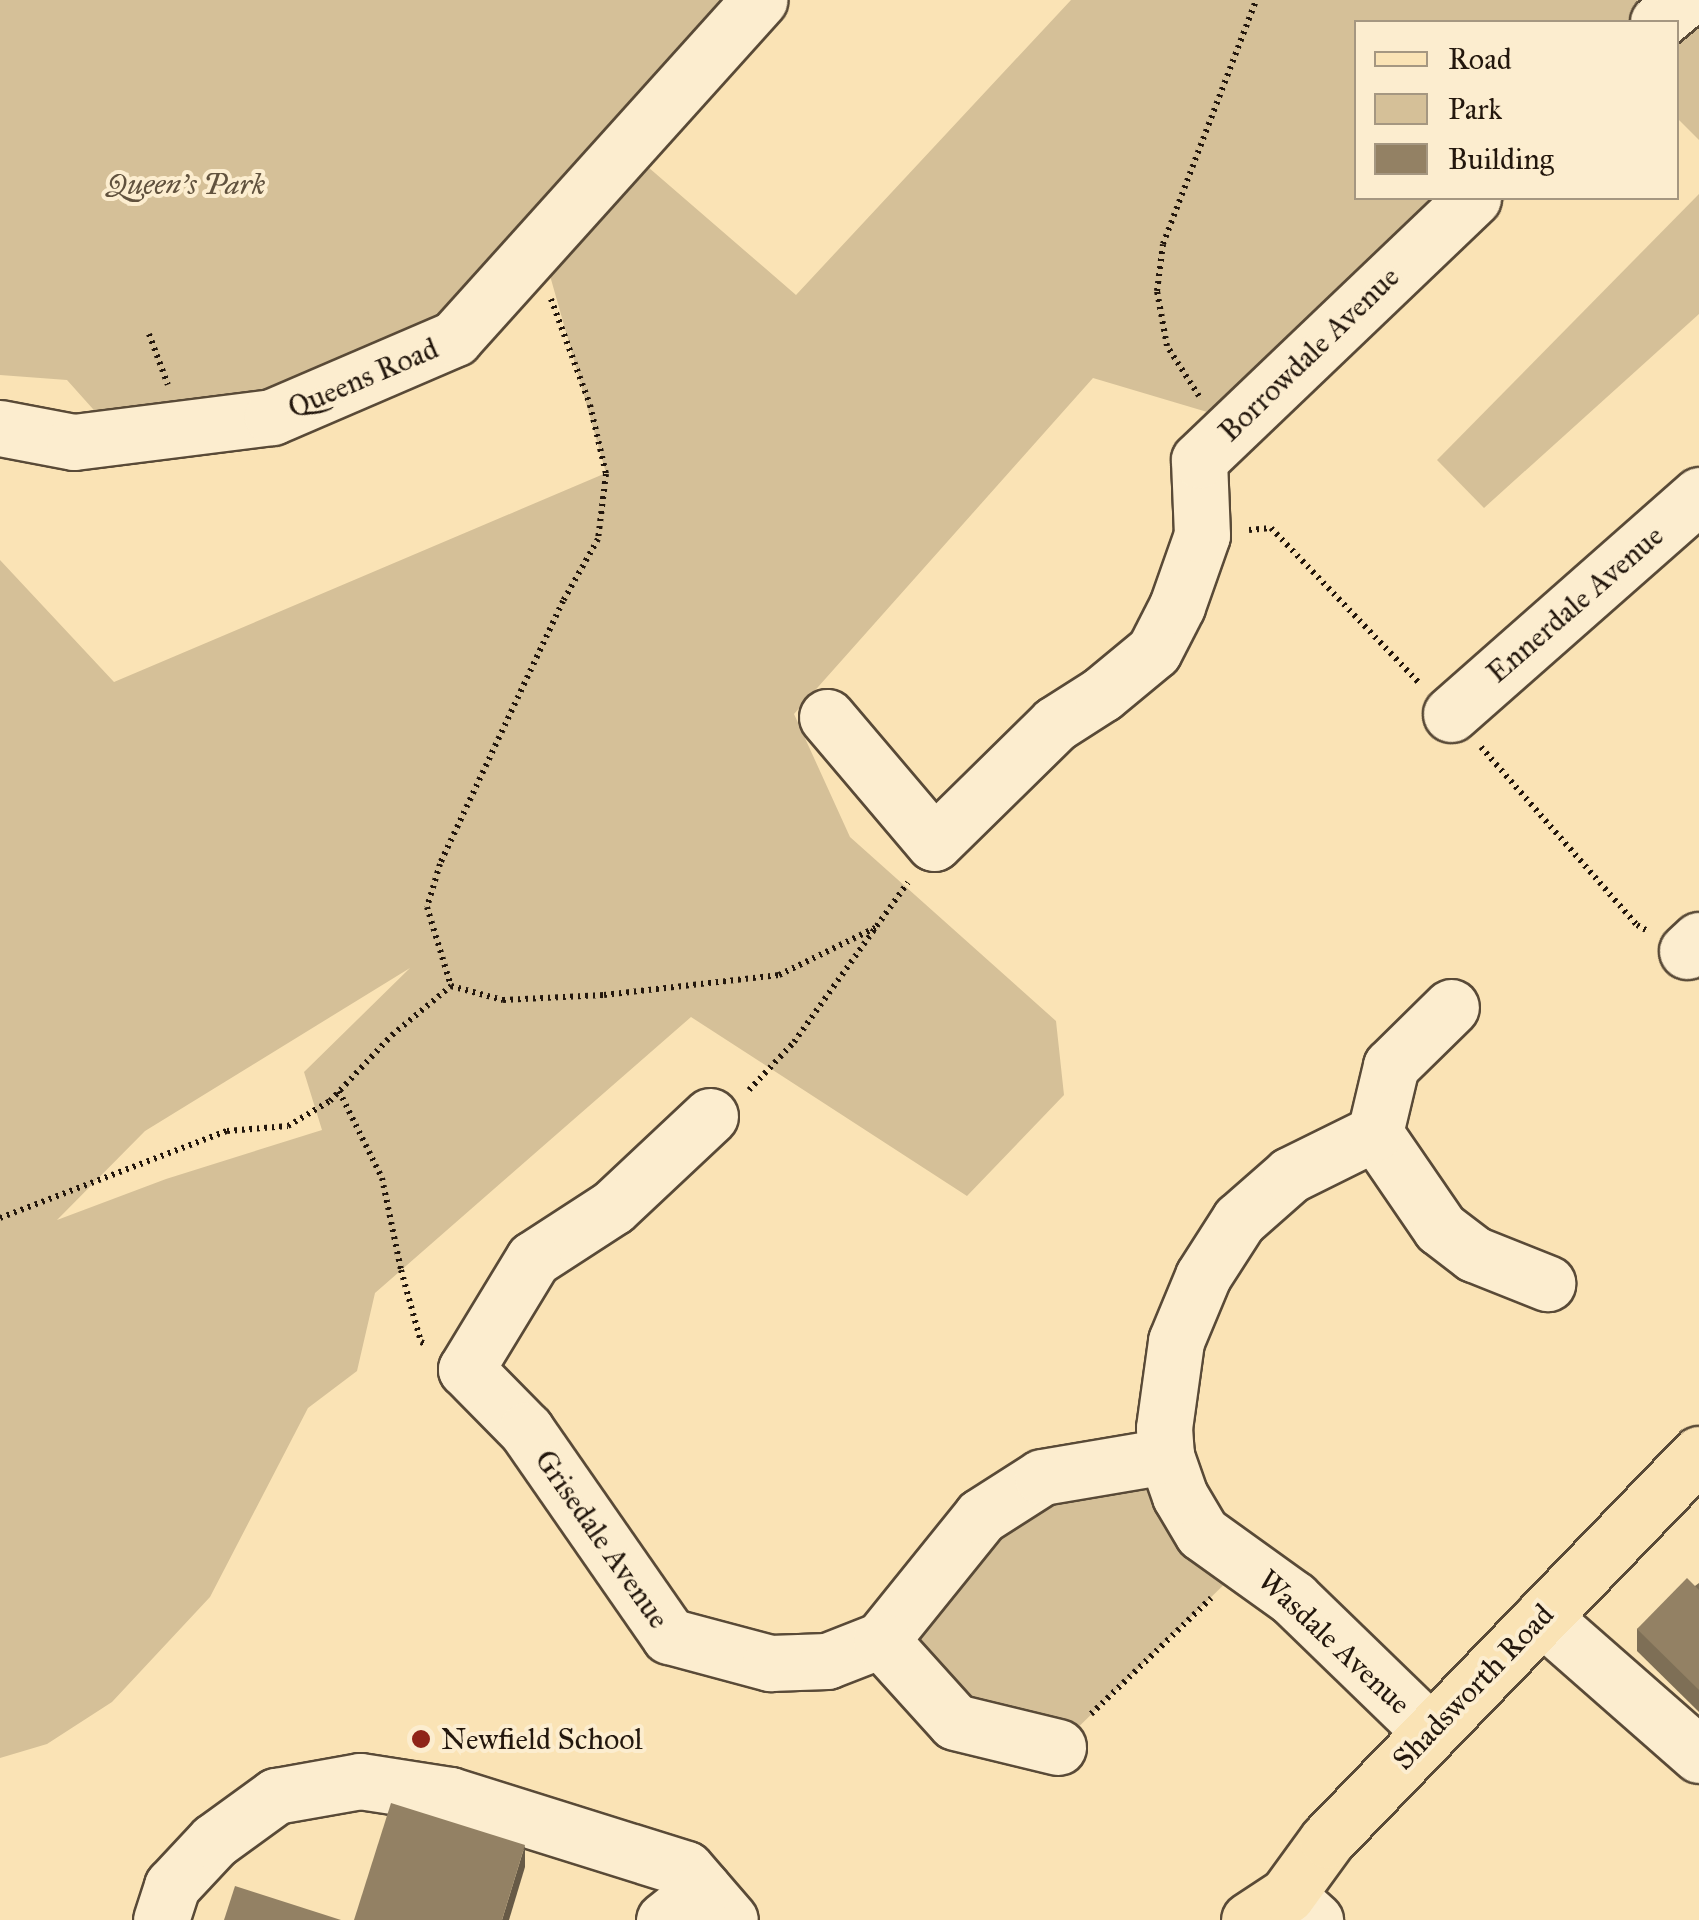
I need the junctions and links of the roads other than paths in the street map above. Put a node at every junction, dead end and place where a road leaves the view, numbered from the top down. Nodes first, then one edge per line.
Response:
1 (758, 0) edge
2 (1684, 0) edge
3 (1660, 20) edge
4 (1471, 200) edge
5 (0, 428) edge
6 (1699, 495) edge
7 (1451, 714) dead end
8 (827, 717) dead end
9 (1452, 1007) dead end
10 (710, 1116) road end
11 (1374, 1133) junction
12 (1547, 1284) dead end
13 (1699, 1454) edge
14 (1166, 1456) junction
15 (1542, 1617) junction
16 (881, 1640) junction
17 (1430, 1731) junction
18 (1058, 1746) road end
19 (1699, 1754) edge
20 (699, 1910) edge
21 (1284, 1912) edge
22 (160, 1920) edge

1 - 5 street, Queens Road
2 - 3 street
4 - 8 street, Borrowdale Avenue
6 - 7 street, Ennerdale Avenue
9 - 11 street
10 - 16 street, Grisedale Avenue
11 - 12 street
11 - 14 street, Wasdale Avenue
13 - 15 main road, Shadsworth Road
14 - 16 street, Grisedale Avenue
14 - 17 street, Wasdale Avenue
15 - 17 main road, Shadsworth Road
15 - 19 street
16 - 18 street
17 - 21 main road, Shadsworth Road
20 - 22 street

